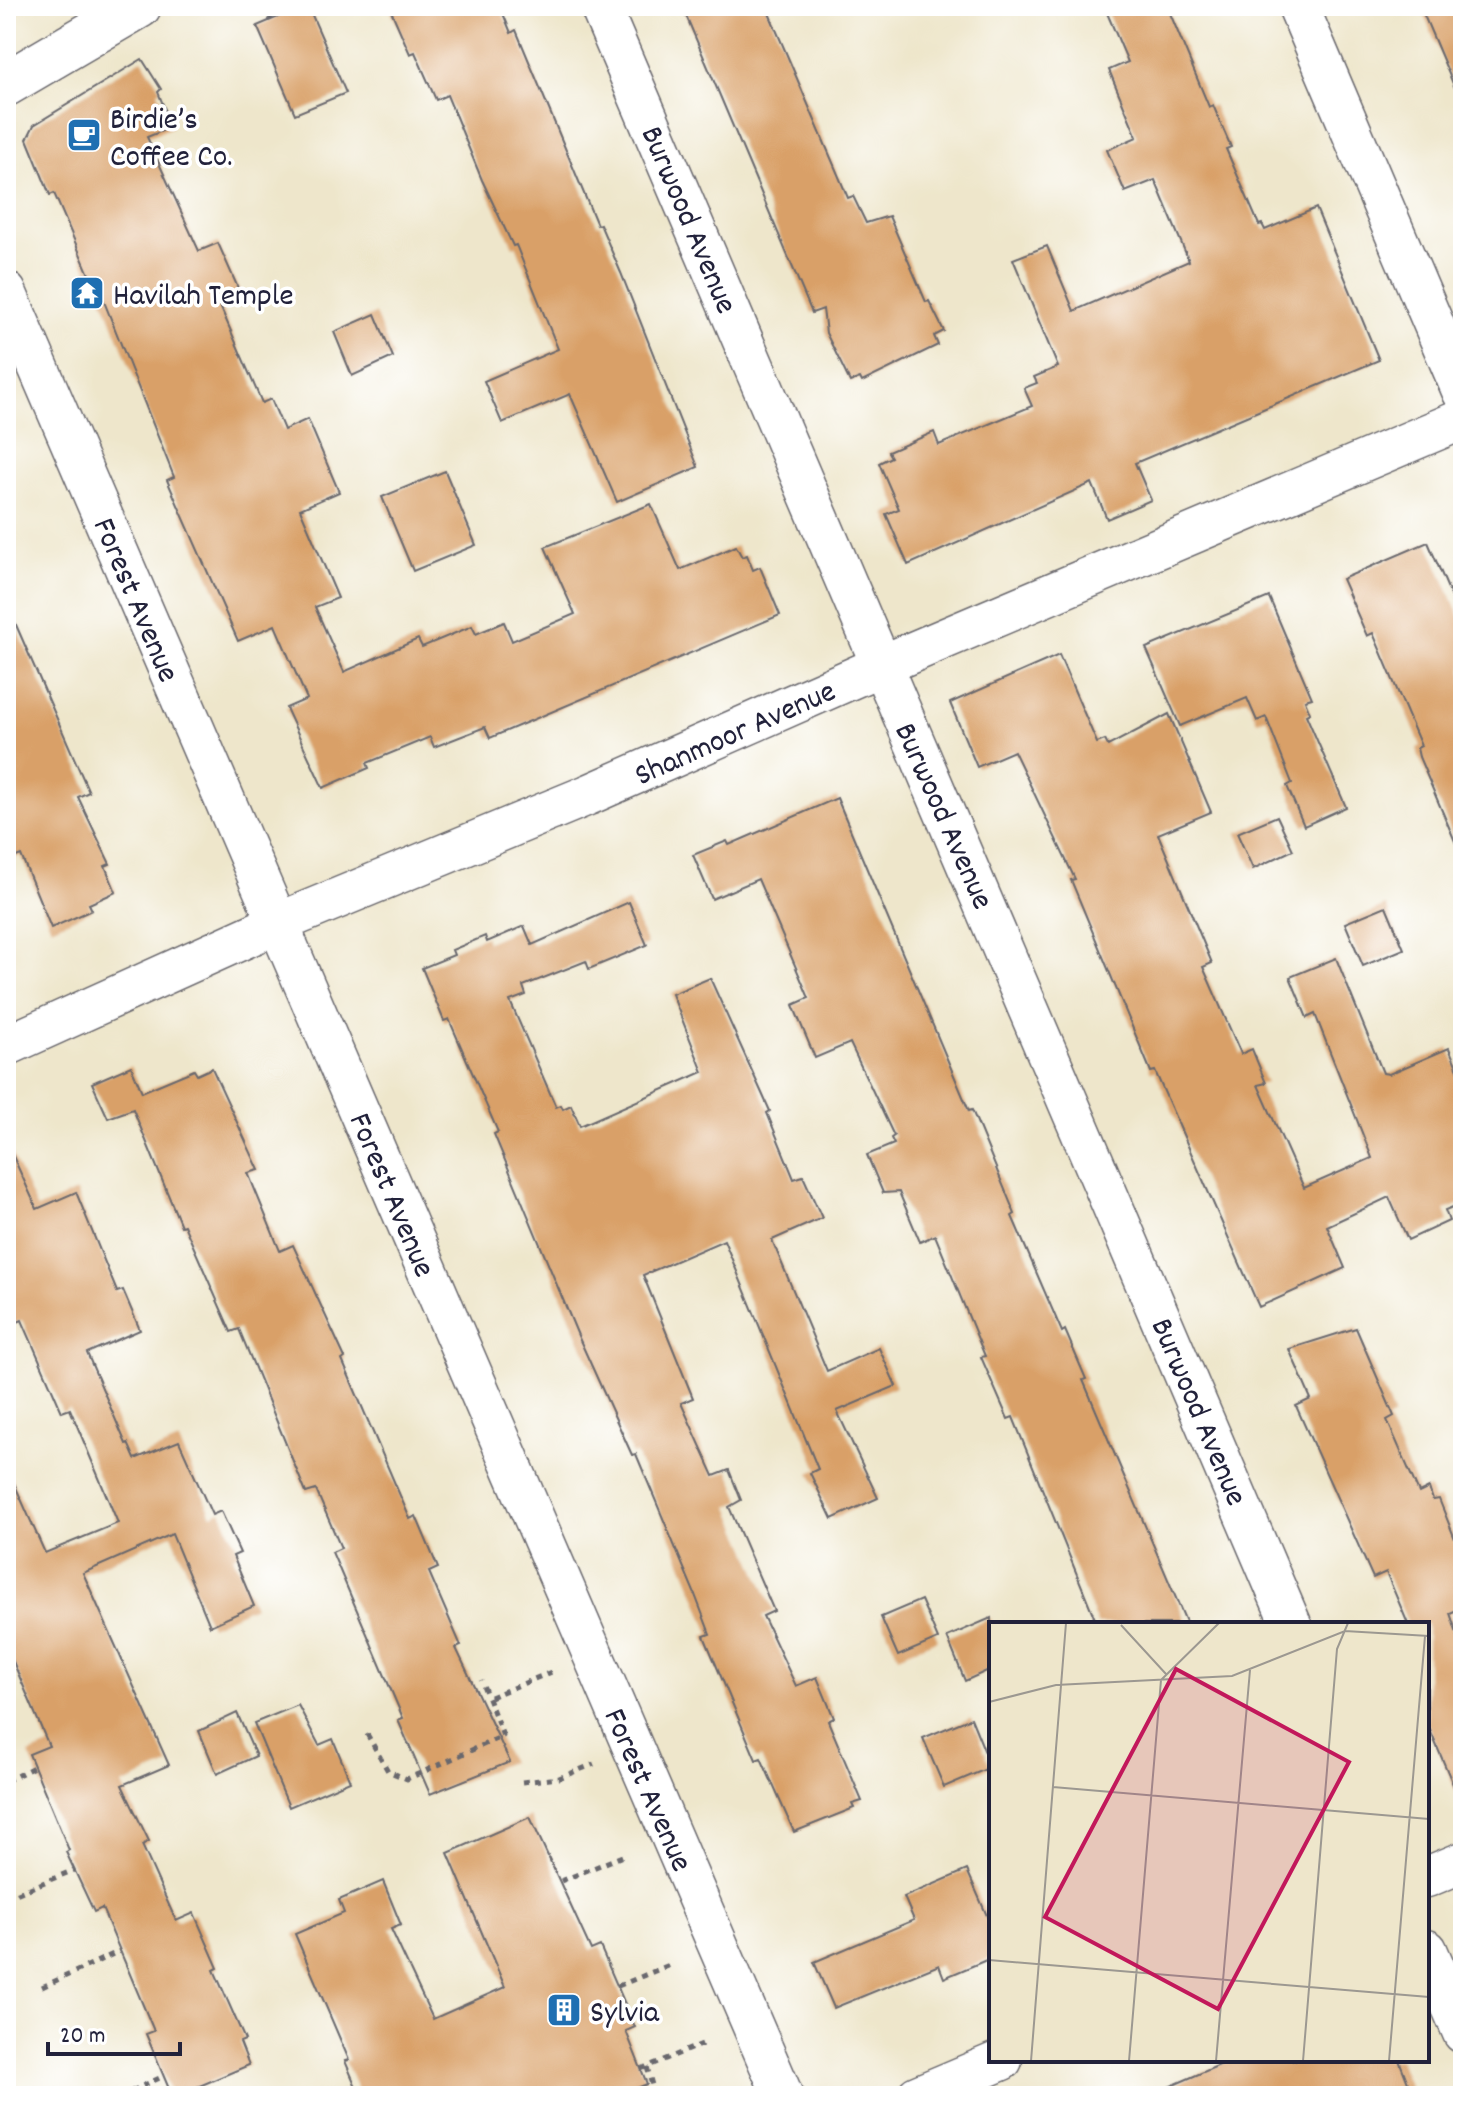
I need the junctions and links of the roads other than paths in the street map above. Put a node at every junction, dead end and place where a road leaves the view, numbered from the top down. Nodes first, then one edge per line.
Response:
1 (139, 6) edge
2 (600, 6) edge
3 (1298, 6) edge
4 (6, 84) edge
5 (6, 292) edge
6 (1463, 393) edge
7 (1463, 419) edge
8 (880, 666) junction
9 (278, 923) junction
10 (6, 1046) edge
11 (1290, 1622) edge
12 (1463, 1862) edge
13 (1429, 1876) edge
14 (1429, 1955) edge
15 (1463, 2033) edge
16 (997, 2062) edge
17 (783, 2096) edge
18 (917, 2096) edge

1 - 4 street
2 - 8 street, Burwood Avenue
3 - 6 street
5 - 9 street, Forest Avenue
7 - 8 street, Shanmoor Avenue
8 - 9 street, Shanmoor Avenue
8 - 11 street, Burwood Avenue
9 - 10 street, Shanmoor Avenue
9 - 17 street, Forest Avenue
12 - 13 street
14 - 15 street
16 - 18 street

